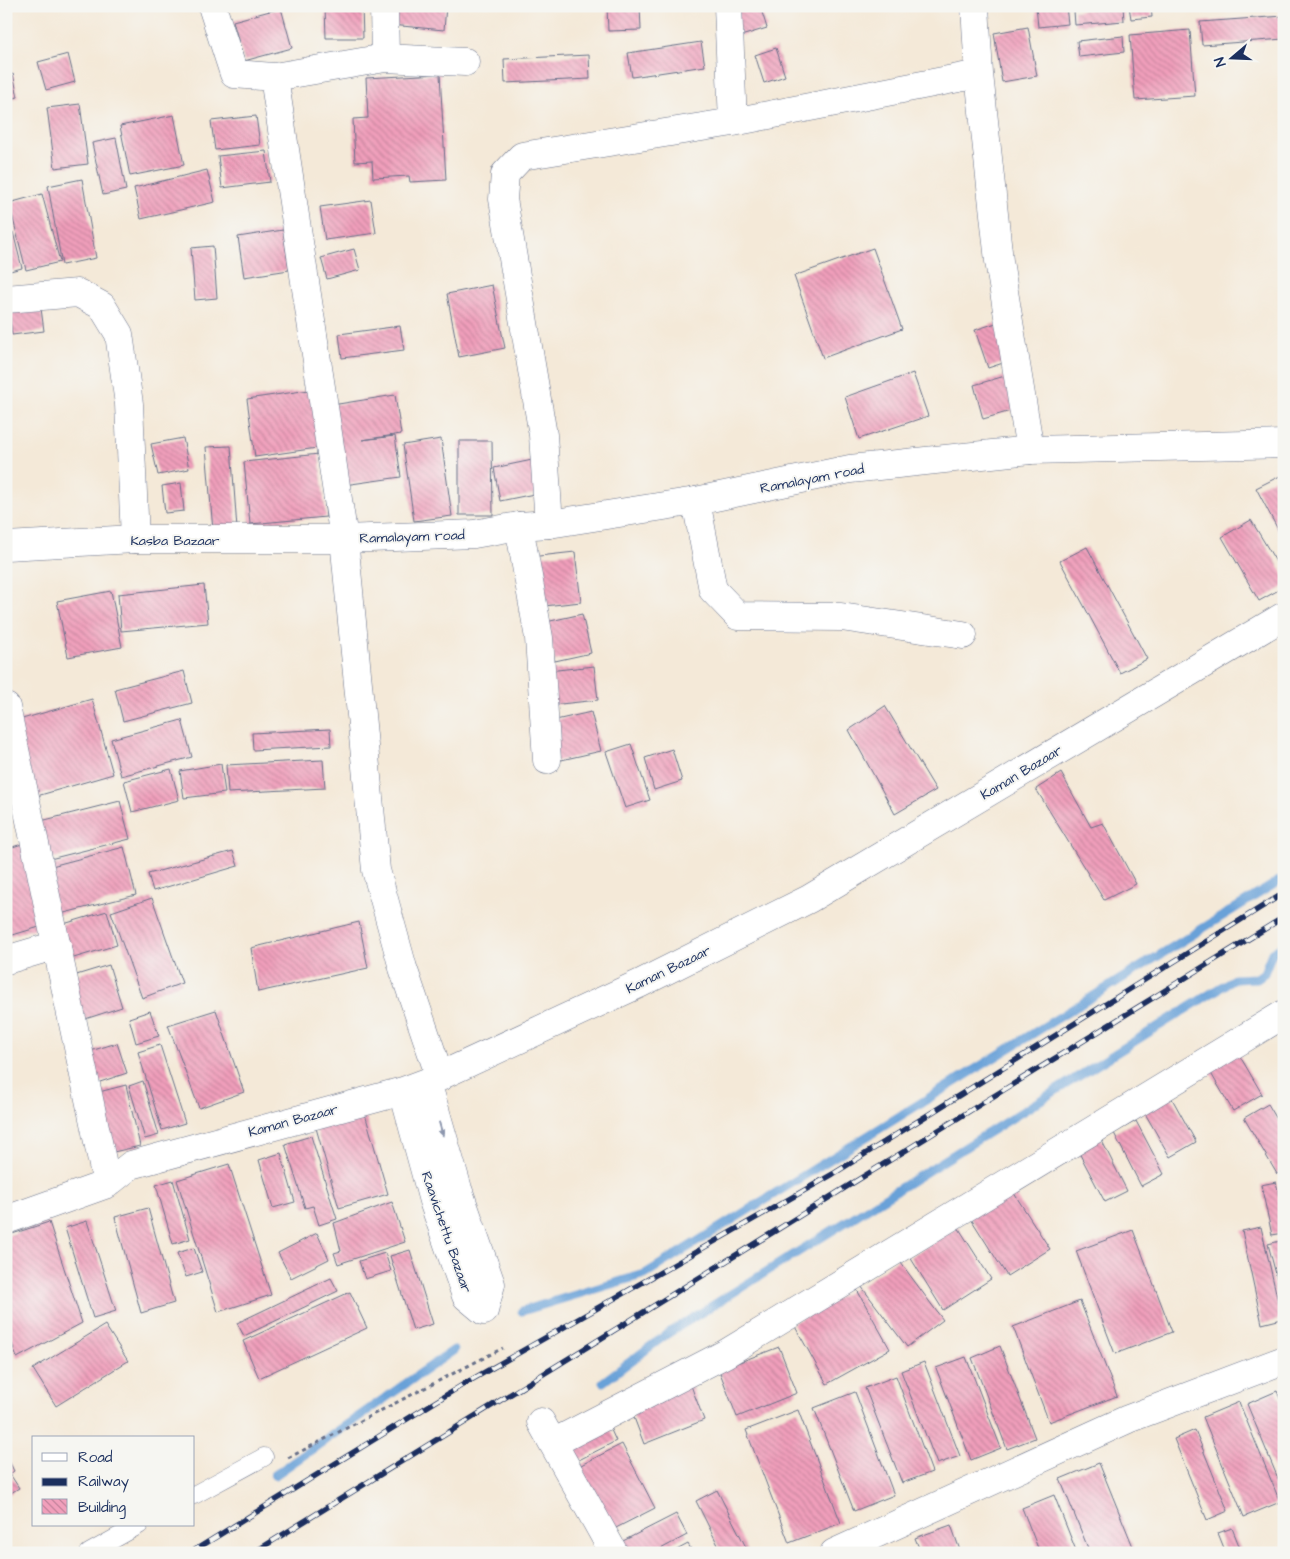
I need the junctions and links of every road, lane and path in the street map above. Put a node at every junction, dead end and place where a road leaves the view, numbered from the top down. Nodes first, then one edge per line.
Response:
1 (212, 6) edge
2 (384, 6) edge
3 (728, 6) edge
4 (975, 6) edge
5 (384, 58) junction
6 (465, 62) dead end
7 (979, 74) junction
8 (274, 78) junction
9 (733, 122) junction
10 (6, 299) edge
11 (1284, 444) edge
12 (1030, 450) junction
13 (696, 500) junction
14 (548, 524) junction
15 (519, 526) junction
16 (135, 539) junction
17 (344, 539) junction
18 (6, 546) edge
19 (1284, 616) edge
20 (963, 635) dead end
21 (6, 707) edge
22 (547, 760) dead end
23 (57, 945) junction
24 (6, 960) edge
25 (1284, 1014) edge
26 (424, 1083) junction
27 (107, 1184) junction
28 (6, 1220) edge
29 (503, 1348) dead end
30 (1284, 1360) edge
31 (264, 1457) dead end
32 (282, 1460) dead end
33 (195, 1494) edge
34 (137, 1526) edge
35 (89, 1553) edge
36 (614, 1553) edge
37 (834, 1553) edge

1 - 8 street
2 - 5 street
3 - 9 street
4 - 7 street
5 - 6 street
5 - 8 street
7 - 9 street
7 - 12 street
8 - 17 street
9 - 14 street
10 - 16 street
11 - 12 street, Ramalayam road
12 - 13 street, Ramalayam road
13 - 14 street, Ramalayam road
13 - 20 street
14 - 15 street, Ramalayam road
15 - 17 street, Ramalayam road
15 - 22 street
16 - 17 street, Kasba Bazaar
16 - 18 street, Kasba Bazaar
17 - 26 street
19 - 26 street, Kaman Bazaar
21 - 23 street
23 - 24 street
23 - 27 street
25 - 36 street
26 -> 26 street, Raavichettu Bazaar
26 - 27 street, Kaman Bazaar
27 - 28 street, Kaman Bazaar
29 - 32 path
30 - 37 street
31 - 33 lane
34 - 35 lane

